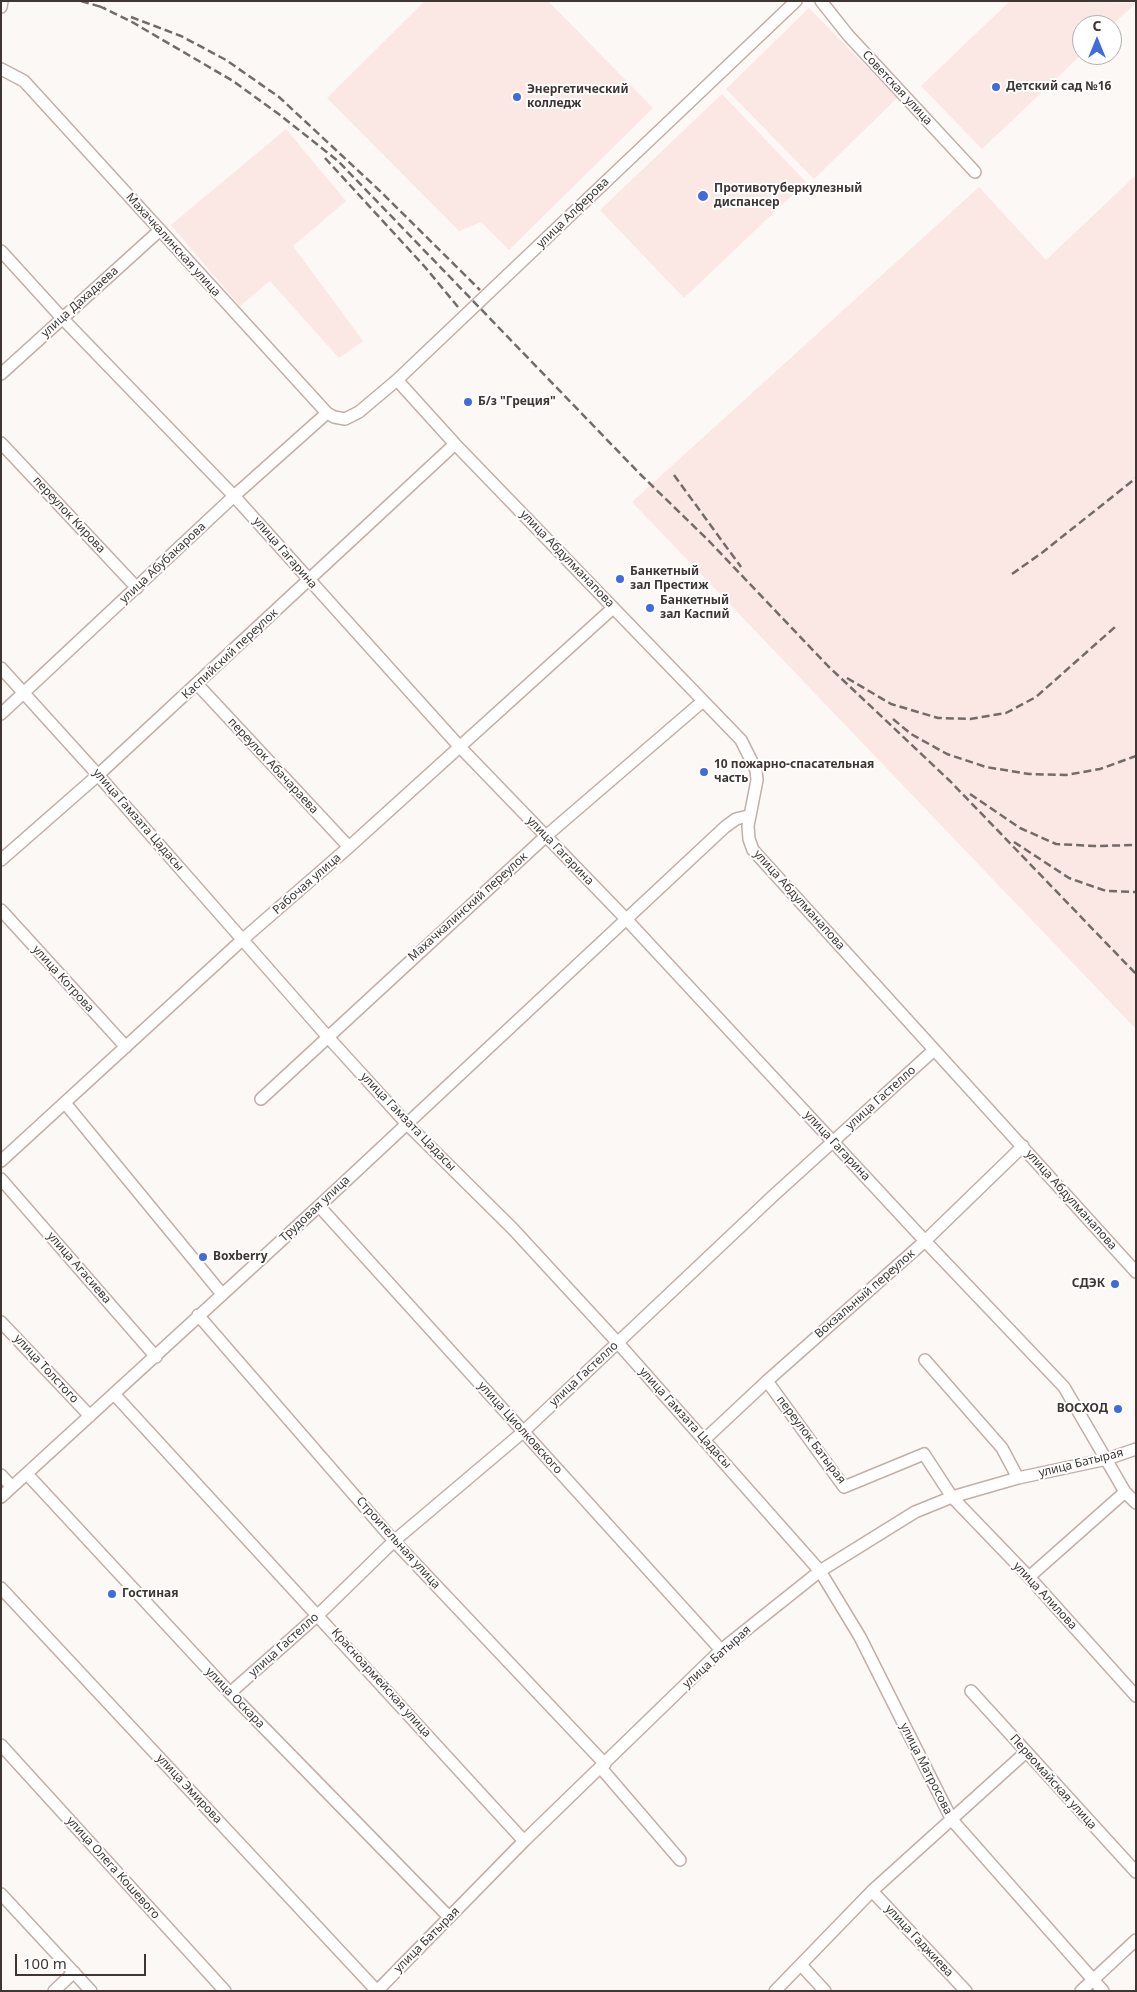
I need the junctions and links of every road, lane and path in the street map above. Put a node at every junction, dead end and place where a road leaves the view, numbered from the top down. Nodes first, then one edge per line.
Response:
1 (2, 1) edge
2 (796, 1) edge
3 (821, 1) edge
4 (1, 7) edge
5 (1, 69) edge
6 (975, 172) dead end
7 (159, 230) junction
8 (1, 251) edge
9 (62, 318) junction
10 (1, 374) edge
11 (397, 380) junction
12 (327, 413) junction
13 (345, 419) joint
14 (1, 443) edge
15 (455, 444) junction
16 (234, 496) junction
17 (309, 581) junction
18 (137, 588) junction
19 (613, 608) junction
20 (1, 668) edge
21 (197, 684) junction
22 (25, 693) junction
23 (703, 701) junction
24 (1, 714) edge
25 (459, 746) junction
26 (98, 775) junction
27 (748, 816) junction
28 (546, 836) junction
29 (349, 847) junction
30 (1, 860) edge
31 (1, 910) edge
32 (627, 920) junction
33 (242, 940) junction
34 (326, 1036) junction
35 (126, 1047) junction
36 (934, 1050) junction
37 (261, 1098) dead end
38 (65, 1103) junction
39 (407, 1124) junction
40 (833, 1141) junction
41 (1023, 1146) junction
42 (1, 1161) edge
43 (1, 1179) edge
44 (319, 1206) junction
45 (925, 1241) junction
46 (1136, 1272) edge
47 (222, 1294) junction
48 (198, 1315) junction
49 (1, 1322) edge
50 (618, 1343) junction
51 (156, 1357) junction
52 (925, 1360) dead end
53 (767, 1381) junction
54 (114, 1394) junction
55 (90, 1416) junction
56 (523, 1432) junction
57 (704, 1440) junction
58 (1136, 1448) edge
59 (1106, 1460) junction
60 (27, 1474) junction
61 (1, 1475) edge
62 (1018, 1478) junction
63 (12, 1487) junction
64 (1125, 1492) junction
65 (1, 1497) edge
66 (952, 1497) junction
67 (1136, 1503) edge
68 (394, 1541) junction
69 (820, 1571) junction
70 (1029, 1577) junction
71 (1, 1588) edge
72 (318, 1615) junction
73 (721, 1650) junction
74 (971, 1691) dead end
75 (230, 1693) junction
76 (1136, 1696) edge
77 (1, 1745) edge
78 (1026, 1752) junction
79 (603, 1766) junction
80 (952, 1820) junction
81 (524, 1841) junction
82 (680, 1860) dead end
83 (1136, 1872) edge
84 (872, 1891) junction
85 (1, 1894) edge
86 (449, 1917) junction
87 (1136, 1940) edge
88 (801, 1966) junction
89 (74, 1972) junction
90 (1093, 1979) junction
91 (54, 1991) edge
92 (91, 1991) edge
93 (225, 1991) edge
94 (377, 1991) edge
95 (775, 1991) edge
96 (825, 1991) edge
97 (966, 1991) edge
98 (1081, 1991) edge
99 (1103, 1991) edge

1 - 4 street
2 - 11 street, улица Алферова
3 - 6 street, Советская улица
5 - 7 street, Махачкалинская улица
7 - 9 street, улица Дахадаева
7 - 12 street, Махачкалинская улица
8 - 9 street, улица Гагарина
9 - 10 street, улица Дахадаева
9 - 16 street, улица Гагарина
11 - 13 street, улица Алферова
11 - 15 street, улица Абдулманапова
12 - 13 street, Махачкалинская улица
12 - 16 street, улица Абубакарова
14 - 18 street, переулок Кирова
15 - 17 street, Каспийский переулок
15 - 19 street, улица Абдулманапова
16 - 17 street, улица Гагарина
16 - 18 street, улица Абубакарова
17 - 21 street, Каспийский переулок
17 - 25 street, улица Гагарина
18 - 22 street, улица Абубакарова
19 - 23 street, улица Абдулманапова
19 - 25 street, Рабочая улица
20 - 22 street, улица Гамзата Цадасы
21 - 26 street, Каспийский переулок
21 - 29 street, переулок Абачараева
22 - 24 street, улица Абубакарова
22 - 26 street, улица Гамзата Цадасы
23 - 27 street, улица Абдулманапова
23 - 28 street, Махачкалинский переулок
25 - 28 street, улица Гагарина
25 - 29 street, Рабочая улица
26 - 30 street, Каспийский переулок
26 - 33 street, улица Гамзата Цадасы
27 - 32 street, Трудовая улица
27 - 36 street, улица Абдулманапова
28 - 32 street, улица Гагарина
28 - 34 street, Махачкалинский переулок
29 - 33 street, Рабочая улица
31 - 35 street, улица Котрова
32 - 39 street, Трудовая улица
32 - 40 street, улица Гагарина
33 - 34 street, улица Гамзата Цадасы
33 - 35 street, Рабочая улица
34 - 37 street, Махачкалинский переулок
34 - 39 street, улица Гамзата Цадасы
35 - 38 street, Рабочая улица
36 - 40 street, улица Гастелло
36 - 41 street, улица Абдулманапова
38 - 42 street, Рабочая улица
38 - 47 street
39 - 44 street, Трудовая улица
39 - 50 street, улица Гамзата Цадасы
40 - 45 street, улица Гагарина
40 - 50 street, улица Гастелло
41 - 45 street, Вокзальный переулок
41 - 46 street, улица Абдулманапова
43 - 51 street, улица Агасиева
44 - 47 street, Трудовая улица
44 - 56 street, улица Циолковского
45 - 53 street, Вокзальный переулок
45 - 59 street, улица Гагарина
47 - 48 street, Трудовая улица
48 - 51 street, Трудовая улица
48 - 68 street, Строительная улица
49 - 55 street, улица Толстого
50 - 56 street, улица Гастелло
50 - 57 street, улица Гамзата Цадасы
51 - 54 street, Трудовая улица
52 - 62 street
53 - 57 street, Вокзальный переулок
53 - 66 street, переулок Батырая
54 - 55 street, Трудовая улица
54 - 72 street, Красноармейская улица
55 - 60 street, Трудовая улица
56 - 68 street, улица Гастелло
56 - 73 street, улица Циолковского
57 - 69 street, улица Гамзата Цадасы
58 - 59 street, улица Батырая
59 - 62 street, улица Батырая
59 - 64 street, улица Гагарина
60 - 63 street, Трудовая улица
60 - 75 street, улица Оскара
61 - 63 street
62 - 66 street, улица Батырая
63 - 65 street, Трудовая улица
64 - 67 street, улица Гагарина
64 - 70 street
66 - 69 street, улица Батырая
66 - 70 street, улица Алилова
68 - 72 street, улица Гастелло
68 - 79 street, Строительная улица
69 - 73 street, улица Батырая
69 - 80 street, улица Матросова
70 - 76 street, улица Алилова
71 - 94 street, улица Эмирова
72 - 75 street, улица Гастелло
72 - 81 street, Красноармейская улица
73 - 79 street, улица Батырая
74 - 78 street, Первомайская улица
75 - 86 street, улица Оскара
77 - 93 street, улица Олега Кошевого
78 - 80 street
78 - 83 street, Первомайская улица
79 - 81 street, улица Батырая
79 - 82 street, Строительная улица
80 - 84 street
80 - 90 street, улица Матросова
81 - 86 street, улица Батырая
84 - 88 street
84 - 97 street, улица Гаджиева
85 - 89 street
86 - 94 street, улица Батырая
87 - 90 street
88 - 95 street
88 - 96 street
89 - 91 street
89 - 92 street
90 - 98 street
90 - 99 street, улица Матросова

